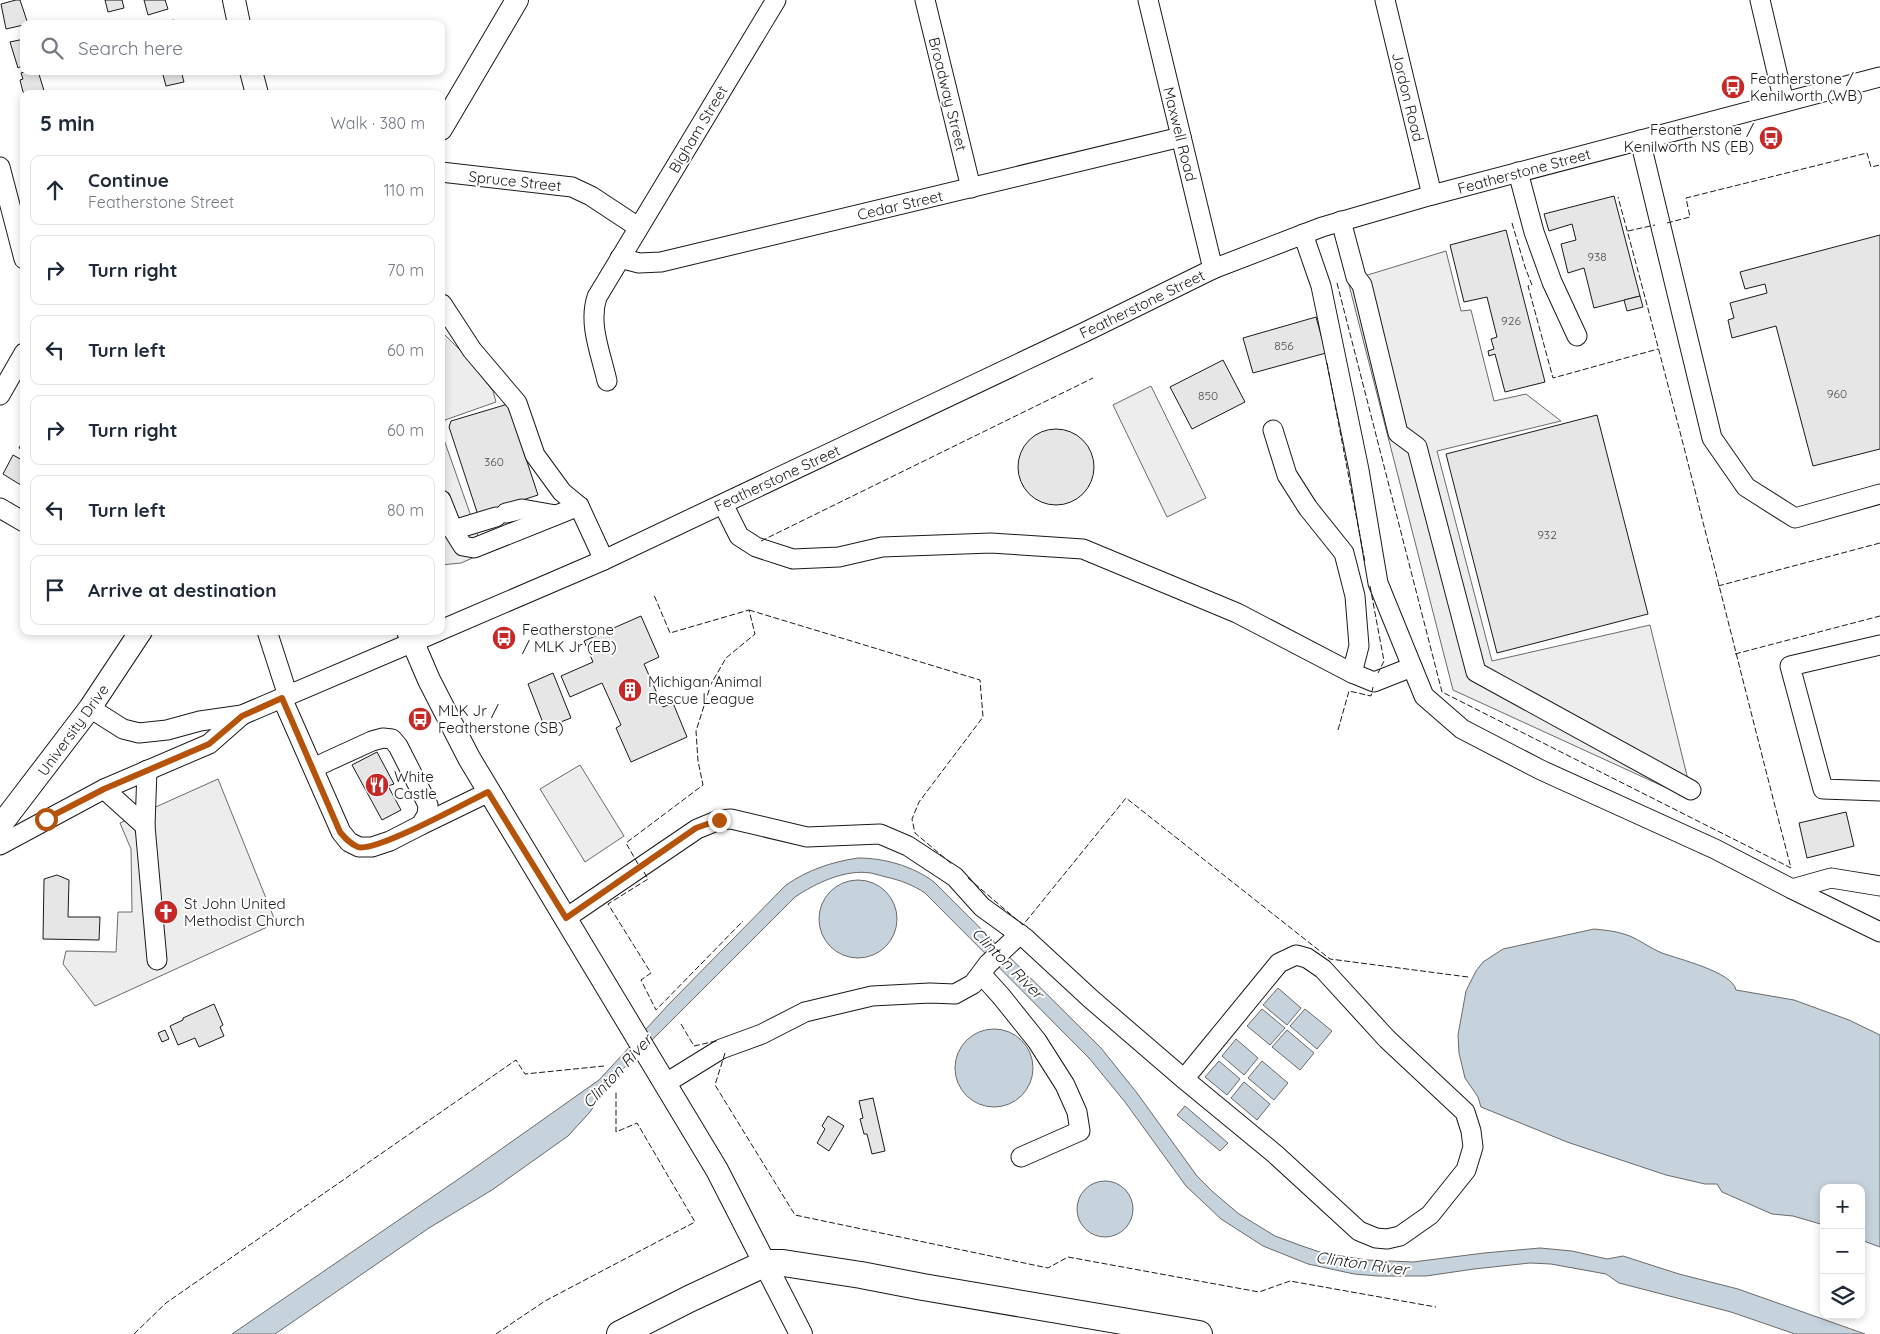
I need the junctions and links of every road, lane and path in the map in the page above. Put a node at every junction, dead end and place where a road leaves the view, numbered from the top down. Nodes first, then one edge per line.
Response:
1 (234, 0) edge
2 (516, 0) edge
3 (776, 0) edge
4 (926, 0) edge
5 (1148, 0) edge
6 (1385, 0) edge
7 (1760, 0) edge
8 (239, 20) edge
9 (252, 75) edge
10 (1879, 81) edge
11 (256, 90) edge
12 (1784, 102) junction
13 (445, 121) edge
14 (1181, 137) junction
15 (1640, 140) junction
16 (0, 167) edge
17 (445, 172) edge
18 (1518, 172) junction
19 (971, 188) junction
20 (1432, 195) junction
21 (1341, 221) junction
22 (638, 227) junction
23 (1303, 234) junction
24 (20, 244) edge
25 (620, 258) junction
26 (1213, 269) junction
27 (445, 309) edge
28 (1577, 336) dead end
29 (20, 360) edge
30 (607, 381) dead end
31 (0, 395) edge
32 (1273, 430) dead end
33 (1880, 494) edge
34 (723, 504) junction
35 (579, 506) junction
36 (0, 508) edge
37 (445, 509) edge
38 (556, 516) junction
39 (20, 520) edge
40 (458, 538) junction
41 (604, 560) junction
42 (445, 629) edge
43 (138, 635) edge
44 (267, 635) edge
45 (411, 637) edge
46 (1880, 644) edge
47 (1412, 667) junction
48 (1352, 673) junction
49 (285, 697) junction
50 (90, 708) junction
51 (242, 716) junction
52 (314, 768) junction
53 (147, 770) junction
54 (104, 789) junction
55 (1691, 790) dead end
56 (1880, 791) edge
57 (488, 792) junction
58 (421, 825) junction
59 (0, 826) edge
60 (145, 826) junction
61 (0, 845) edge
62 (1880, 886) edge
63 (1792, 889) junction
64 (566, 918) junction
65 (1880, 932) edge
66 (1016, 938) junction
67 (158, 960) dead end
68 (984, 969) junction
69 (1184, 1078) junction
70 (664, 1080) junction
71 (1021, 1157) dead end
72 (766, 1263) junction
73 (620, 1334) edge
74 (801, 1334) edge
75 (1199, 1334) edge

1 - 8 main road
2 - 13 main road
3 - 22 street, Bigham Street
4 - 19 street, Broadway Street
5 - 14 street, Maxwell Road
6 - 20 street, Jordon Road
7 - 12 street
9 - 11 main road
10 - 12 street, Featherstone Street
12 - 15 street, Featherstone Street
14 - 19 street, Cedar Street
14 - 26 street, Maxwell Road
15 - 18 street, Featherstone Street
15 - 33 street
16 - 24 street
17 - 22 street, Spruce Street
18 - 20 street, Featherstone Street
18 - 28 street
19 - 25 street, Cedar Street
20 - 21 street, Featherstone Street
21 - 23 street, Featherstone Street
21 - 55 street
22 - 25 street, Bigham Street
23 - 26 street, Featherstone Street
23 - 47 street
25 - 30 street, Bigham Street
26 - 34 street, Featherstone Street
27 - 35 street
29 - 31 street
32 - 48 street
34 - 41 street, Featherstone Street
34 - 48 street
35 - 38 street
35 - 41 street
36 - 39 street
37 - 40 street
38 - 40 street
38 - 40 street
41 - 42 street, Featherstone Street
43 - 50 main road, University Drive
44 - 49 street
45 - 49 street, Featherstone Street
45 - 57 main road
46 - 56 street
47 - 48 street
47 - 63 street
49 - 51 street, Featherstone Street
49 - 52 street
50 - 51 street, Featherstone Street
50 - 59 main road, University Drive
51 - 53 street, Featherstone Street
52 - 58 street
52 - 58 street
53 - 54 street, Featherstone Street
53 - 60 street
54 - 60 street
54 - 61 street, Featherstone Street
57 - 58 street
57 - 64 main road
60 - 67 street
62 - 63 street
63 - 65 street
64 - 66 street
64 - 70 main road
66 - 68 street
66 - 69 street
68 - 70 street
68 - 71 street
69 - 69 street
70 - 72 main road
72 - 73 highway
72 - 74 main road
72 - 75 highway

